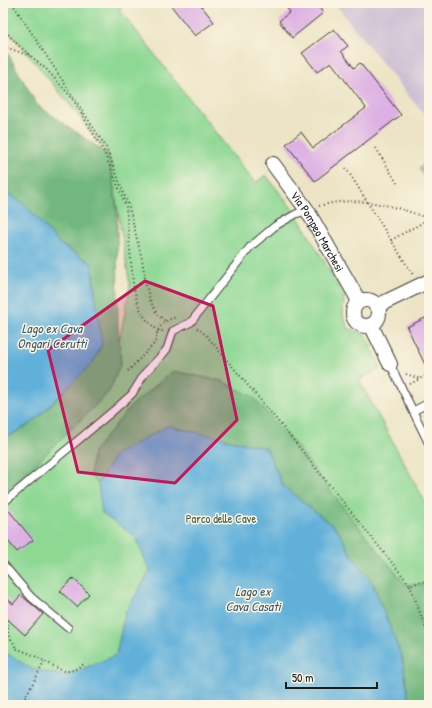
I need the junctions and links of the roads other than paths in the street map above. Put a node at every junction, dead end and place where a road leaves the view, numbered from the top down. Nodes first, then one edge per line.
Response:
1 (273, 164) dead end
2 (307, 210) junction
3 (429, 281) edge
4 (359, 301) junction
5 (377, 306) junction
6 (371, 325) junction
7 (397, 367) joint
8 (429, 403) edge
9 (413, 411) junction
10 (429, 444) edge
11 (3, 503) edge
12 (3, 564) edge
13 (68, 628) dead end

1 - 2 street, Via Pompeo Marchesi
2 - 4 street, Via Pompeo Marchesi
2 - 11 lane
3 - 5 street
4 - 5 street
4 - 6 street
5 - 6 street
6 - 7 street
7 - 9 lane
8 - 9 lane
9 - 10 lane
12 - 13 lane

